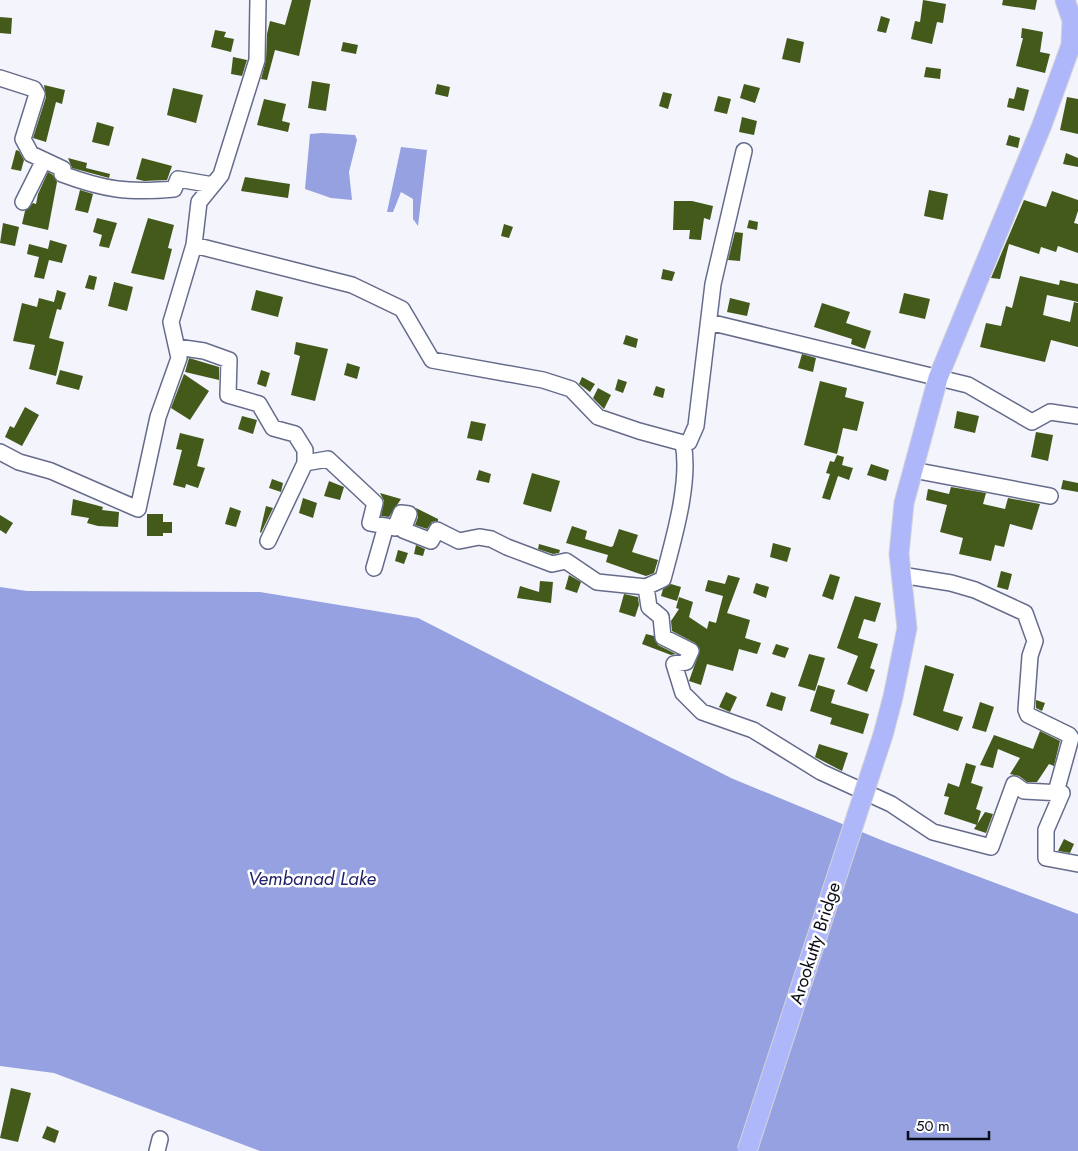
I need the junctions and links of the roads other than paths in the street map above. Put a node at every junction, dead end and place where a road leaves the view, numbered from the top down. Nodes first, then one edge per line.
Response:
1 (258, 0) edge
2 (1065, 0) edge
3 (0, 78) edge
4 (744, 151) dead end
5 (44, 160) junction
6 (213, 185) junction
7 (23, 202) dead end
8 (194, 245) junction
9 (709, 322) junction
10 (177, 347) junction
11 (938, 378) junction
12 (1078, 416) edge
13 (683, 443) junction
14 (0, 452) edge
15 (304, 464) junction
16 (913, 470) junction
17 (1050, 496) dead end
18 (386, 526) junction
19 (268, 541) dead end
20 (374, 568) dead end
21 (901, 575) junction
22 (646, 587) junction
23 (1056, 792) junction
24 (1078, 864) edge
25 (747, 1151) edge

1 - 6 street
2 - 11 main road, Arookutty Bridge
3 - 5 street
4 - 9 street
5 - 6 street
5 - 7 street
6 - 8 street
8 - 10 street
8 - 13 street
9 - 11 street
9 - 13 street
10 - 14 street
10 - 15 street
11 - 12 street
11 - 16 main road, Arookutty Bridge
13 - 22 street
15 - 18 street
15 - 19 street
16 - 17 street
16 - 21 main road, Arookutty Bridge
18 - 20 street
18 - 22 street
21 - 23 street
21 - 25 main road, Arookutty Bridge, bridge
22 - 23 street
23 - 24 street

